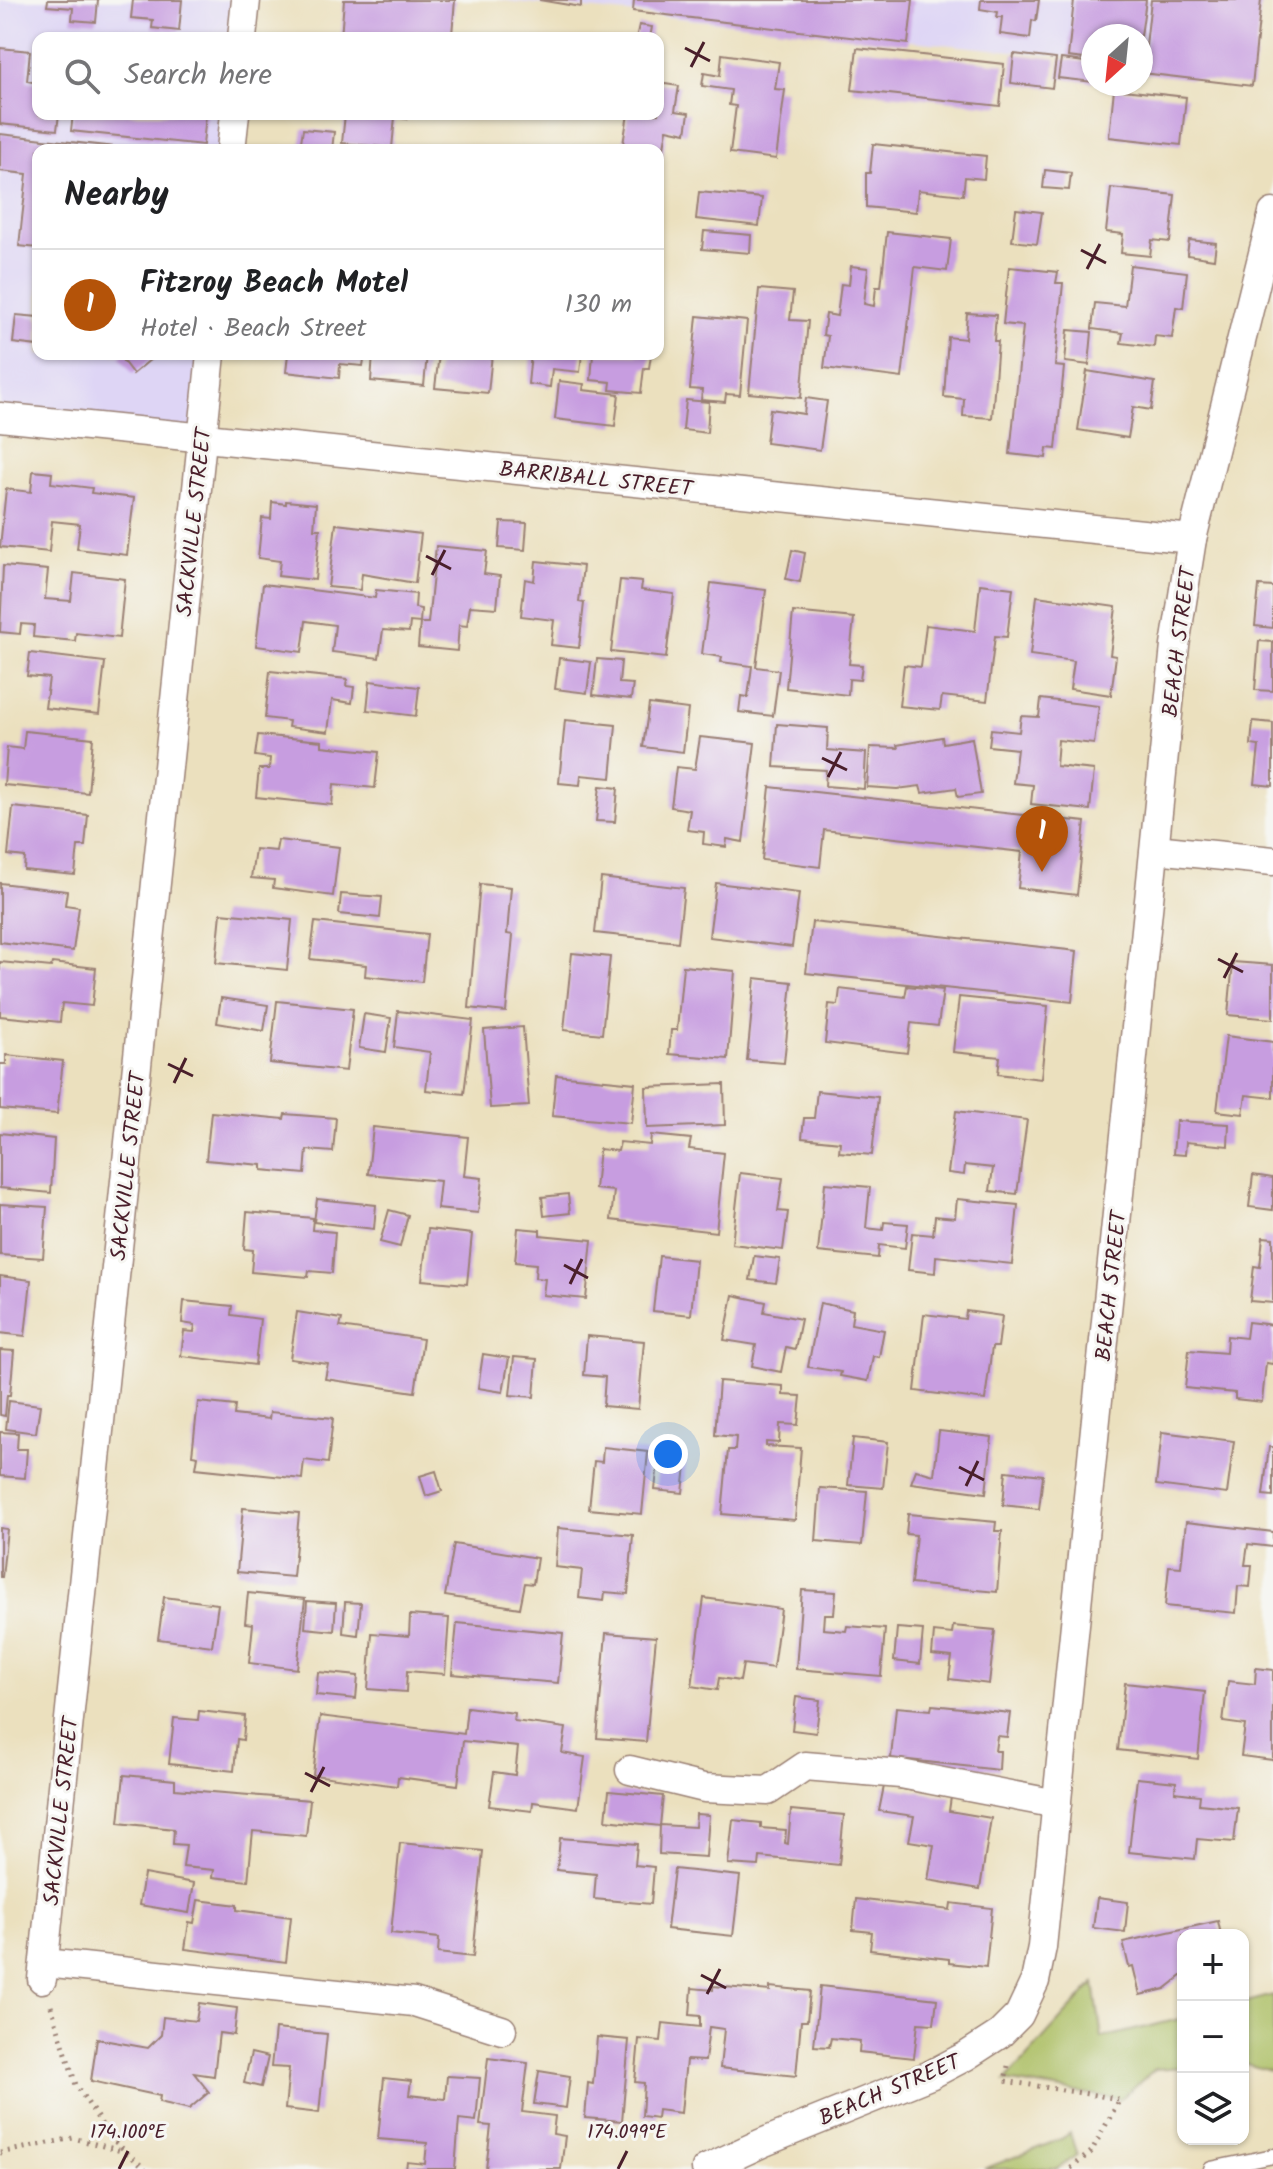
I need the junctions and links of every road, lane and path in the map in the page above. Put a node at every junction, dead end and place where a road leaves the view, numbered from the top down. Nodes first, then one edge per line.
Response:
1 (246, 0) edge
2 (243, 32) edge
3 (234, 120) edge
4 (232, 144) edge
5 (1273, 213) edge
6 (210, 360) edge
7 (0, 417) edge
8 (201, 437) junction
9 (1192, 539) junction
10 (1155, 849) junction
11 (1273, 861) edge
12 (630, 1770) dead end
13 (1057, 1804) junction
14 (44, 1971) junction
15 (502, 2030) dead end
16 (1000, 2034) junction
17 (126, 2152) junction
18 (0, 2153) edge
19 (1273, 2156) edge
20 (145, 2169) edge
21 (706, 2169) edge
22 (1070, 2169) edge
23 (1211, 2169) edge

1 - 2 street
3 - 4 street
5 - 9 street, BEACH STREET
6 - 8 street, SACKVILLE STREET
7 - 8 street, BARRIBALL STREET
8 - 9 street, BARRIBALL STREET
8 - 14 street, SACKVILLE STREET
9 - 10 street, BEACH STREET
10 - 11 street
10 - 13 street, BEACH STREET
12 - 13 street
13 - 16 street, BEACH STREET
14 - 15 street
14 - 17 path
16 - 21 street, BEACH STREET
16 - 22 path
17 - 18 path
17 - 20 path
19 - 23 lane

